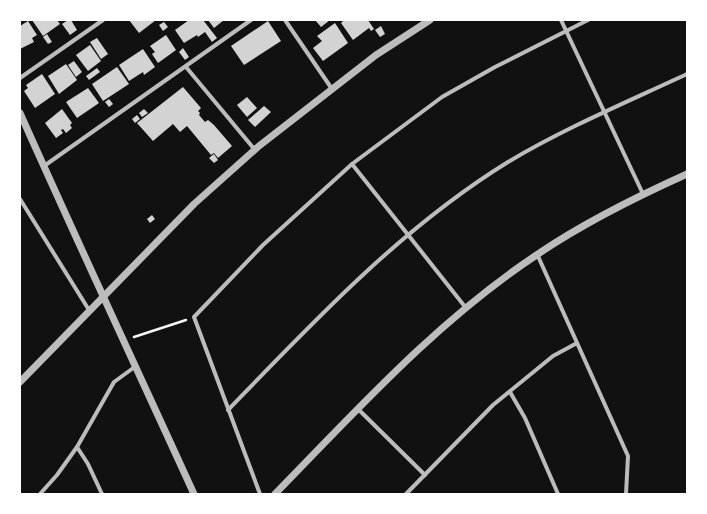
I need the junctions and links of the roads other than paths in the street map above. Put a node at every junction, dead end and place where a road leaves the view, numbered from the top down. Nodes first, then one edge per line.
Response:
1 (103, 20) edge
2 (251, 20) edge
3 (285, 20) edge
4 (430, 20) edge
5 (561, 20) edge
6 (588, 20) edge
7 (565, 30) junction
8 (186, 67) junction
9 (687, 74) edge
10 (20, 78) edge
11 (332, 88) junction
12 (604, 112) junction
13 (20, 113) edge
14 (255, 150) junction
15 (352, 164) junction
16 (44, 166) junction
17 (687, 174) edge
18 (643, 194) junction
19 (20, 200) edge
20 (408, 234) junction
21 (537, 254) junction
22 (102, 298) junction
23 (466, 308) junction
24 (90, 310) junction
25 (577, 343) junction
26 (136, 366) junction
27 (20, 382) edge
28 (510, 392) junction
29 (358, 409) junction
30 (228, 410) junction
31 (77, 447) junction
32 (425, 475) junction
33 (40, 494) edge
34 (102, 494) edge
35 (194, 494) edge
36 (260, 494) edge
37 (275, 494) edge
38 (406, 494) edge
39 (558, 494) edge
40 (626, 494) edge

1 - 10 street
2 - 8 street
3 - 11 street
4 - 11 street
5 - 7 street
6 - 7 street
7 - 12 street
7 - 15 street
8 - 14 street
8 - 16 street
9 - 12 street
11 - 14 street
12 - 18 street
12 - 20 street
13 - 16 street
14 - 22 street
15 - 20 street
15 - 30 street
16 - 22 street
17 - 18 street
18 - 21 street
19 - 24 street
20 - 23 street
20 - 30 street
21 - 23 street
21 - 25 street
22 - 24 street
22 - 26 street
23 - 29 street
24 - 27 street
25 - 28 street
25 - 40 street
26 - 31 street
26 - 35 street
28 - 32 street
28 - 39 street
29 - 32 street
29 - 37 street
30 - 36 street
31 - 33 street
31 - 34 street
32 - 38 street

